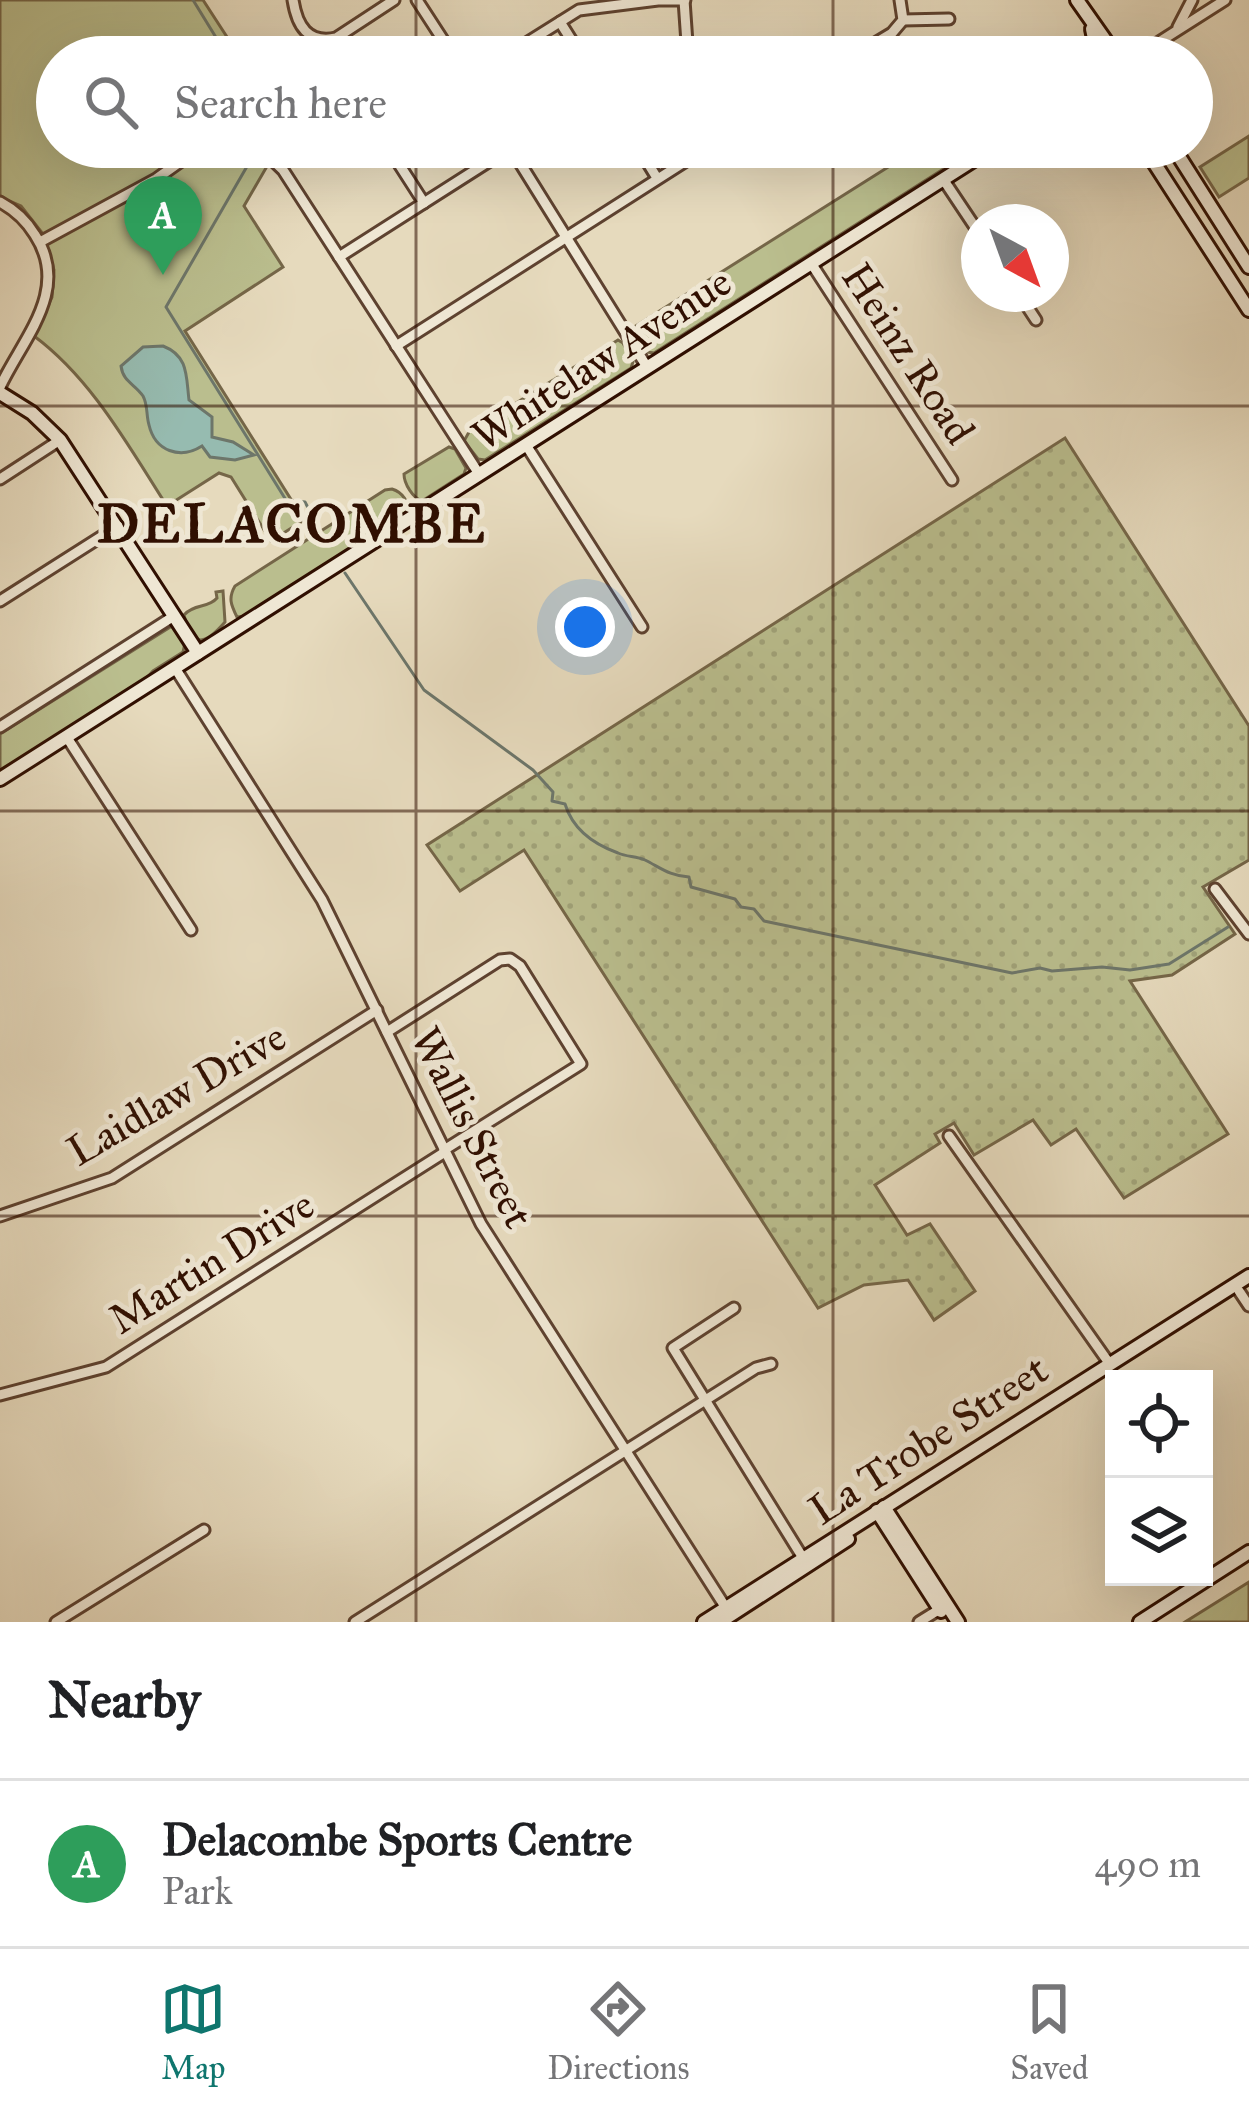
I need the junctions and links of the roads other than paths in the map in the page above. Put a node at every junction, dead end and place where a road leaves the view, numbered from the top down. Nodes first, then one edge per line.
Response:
1 (293, 0) edge
2 (394, 0) edge
3 (417, 0) edge
4 (658, 0) edge
5 (684, 0) edge
6 (900, 0) edge
7 (1077, 0) edge
8 (1192, 0) edge
9 (1202, 0) edge
10 (1225, 0) edge
11 (1211, 9) junction
12 (903, 20) junction
13 (949, 20) dead end
14 (1090, 21) junction
15 (560, 22) junction
16 (1175, 32) junction
17 (311, 36) edge
18 (339, 36) edge
19 (440, 36) edge
20 (538, 36) edge
21 (569, 36) edge
22 (687, 36) edge
23 (887, 36) edge
24 (1093, 36) edge
25 (1100, 36) edge
26 (1169, 36) edge
27 (172, 168) edge
28 (281, 168) edge
29 (402, 168) edge
30 (478, 168) edge
31 (523, 168) edge
32 (651, 168) edge
33 (673, 168) edge
34 (961, 168) edge
35 (1158, 168) edge
36 (1186, 168) edge
37 (657, 178) junction
38 (944, 179) junction
39 (0, 202) edge
40 (424, 203) junction
41 (961, 205) edge
42 (566, 238) junction
43 (40, 242) junction
44 (339, 257) junction
45 (811, 263) junction
46 (1249, 267) edge
47 (1248, 306) edge
48 (1031, 312) edge
49 (1036, 320) dead end
50 (396, 346) junction
51 (647, 367) junction
52 (0, 390) edge
53 (60, 440) junction
54 (526, 445) junction
55 (479, 475) junction
56 (0, 479) edge
57 (952, 480) dead end
58 (118, 526) junction
59 (0, 602) edge
60 (175, 616) junction
61 (642, 627) dead end
62 (198, 653) junction
63 (175, 668) junction
64 (0, 727) edge
65 (67, 736) junction
66 (0, 778) edge
67 (1215, 889) dead end
68 (1246, 926) edge
69 (190, 930) dead end
70 (377, 1010) junction
71 (387, 1032) junction
72 (949, 1136) dead end
73 (444, 1151) junction
74 (0, 1216) edge
75 (1243, 1284) edge
76 (1249, 1306) edge
77 (734, 1308) dead end
78 (772, 1364) dead end
79 (1112, 1366) junction
80 (0, 1395) edge
81 (705, 1401) junction
82 (625, 1451) junction
83 (883, 1512) junction
84 (204, 1530) dead end
85 (1249, 1552) edge
86 (806, 1562) junction
87 (943, 1606) junction
88 (725, 1616) edge
89 (56, 1622) edge
90 (355, 1622) edge
91 (704, 1622) edge
92 (920, 1622) edge
93 (948, 1622) edge
94 (958, 1622) edge
95 (1140, 1622) edge

1 - 17 street
2 - 18 street
3 - 19 street
4 - 5 street
4 - 15 street
5 - 22 street
6 - 12 street
7 - 14 street
8 - 16 street
9 - 11 street
10 - 11 street
11 - 16 street
12 - 13 street
12 - 23 street
14 - 24 street
14 - 25 street
15 - 20 street
15 - 21 street
16 - 26 street
27 - 43 street
28 - 44 street
29 - 40 street
30 - 40 street
31 - 42 street
32 - 37 street
33 - 37 street
34 - 38 street, Whitelaw Avenue
35 - 47 street
36 - 46 street
37 - 42 street
38 - 41 street
38 - 45 street, Whitelaw Avenue
39 - 43 street
40 - 44 street
42 - 50 street
42 - 51 street
43 - 52 street
44 - 50 street
45 - 51 street, Whitelaw Avenue
45 - 57 street, Heinz Road
48 - 49 street
50 - 55 street
51 - 54 street, Whitelaw Avenue
52 - 53 street
53 - 56 street
53 - 58 street
54 - 55 street, Whitelaw Avenue
54 - 61 street
55 - 62 street, Whitelaw Avenue
58 - 59 street
58 - 60 street
60 - 62 street
60 - 64 street
62 - 63 street, Whitelaw Avenue
63 - 65 street, Whitelaw Avenue
63 - 70 street, Wallis Street
65 - 66 street, Whitelaw Avenue
65 - 69 street
67 - 68 street
70 - 71 street, Wallis Street
70 - 74 street, Laidlaw Drive
71 - 73 street, Wallis Street
71 - 73 street, Martin Drive
72 - 79 street
73 - 80 street, Martin Drive
73 - 82 street, Wallis Street
75 - 76 street
75 - 79 street, La Trobe Street
77 - 81 street
78 - 81 street
79 - 83 street, La Trobe Street
81 - 82 street
81 - 86 street
82 - 88 street, Wallis Street
82 - 90 street
83 - 86 street, La Trobe Street
83 - 87 street
84 - 89 street
85 - 95 street
86 - 88 street, La Trobe Street
87 - 92 street
87 - 93 street
87 - 94 street
88 - 91 street, La Trobe Street

